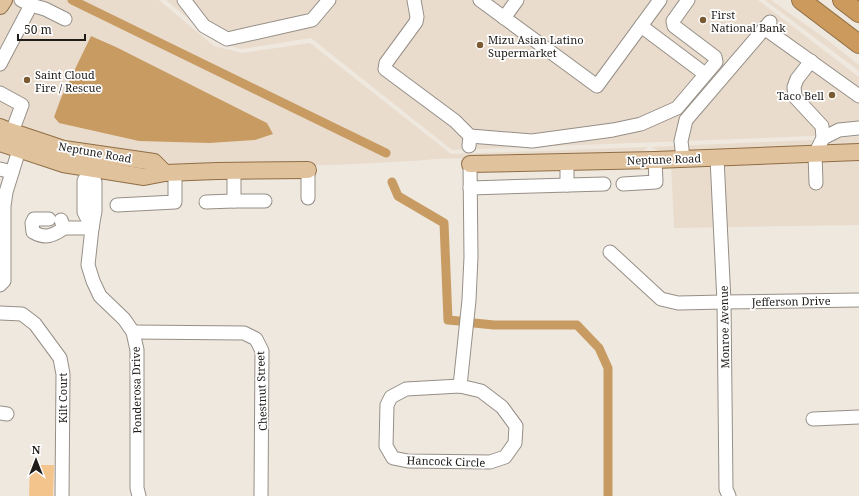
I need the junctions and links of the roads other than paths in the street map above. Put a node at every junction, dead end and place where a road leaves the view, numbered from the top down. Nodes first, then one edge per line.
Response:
1 (4, 0) edge
2 (184, 0) edge
3 (329, 0) edge
4 (414, 0) edge
5 (480, 0) edge
6 (517, 0) edge
7 (660, 0) edge
8 (688, 0) edge
9 (801, 0) edge
10 (842, 0) edge
11 (26, 3) edge
12 (0, 6) edge
13 (859, 13) edge
14 (504, 18) junction
15 (65, 19) dead end
16 (641, 26) junction
17 (859, 44) edge
18 (810, 61) junction
19 (0, 64) edge
20 (705, 74) junction
21 (0, 93) edge
22 (859, 96) edge
23 (859, 128) edge
24 (6, 129) edge
25 (823, 138) junction
26 (0, 143) edge
27 (19, 150) junction
28 (859, 152) edge
29 (815, 154) junction
30 (683, 158) junction
31 (717, 158) junction
32 (655, 160) junction
33 (567, 161) junction
34 (91, 162) junction
35 (470, 164) joint
36 (308, 170) joint
37 (6, 171) edge
38 (234, 171) junction
39 (170, 173) junction
40 (816, 183) dead end
41 (604, 184) dead end
42 (623, 184) dead end
43 (567, 185) junction
44 (470, 188) junction
45 (3, 191) edge
46 (308, 198) dead end
47 (234, 201) junction
48 (265, 201) dead end
49 (206, 202) dead end
50 (117, 205) dead end
51 (58, 222) dead end
52 (92, 228) junction
53 (610, 252) dead end
54 (2, 266) edge
55 (0, 285) edge
56 (859, 300) edge
57 (724, 302) junction
58 (0, 313) edge
59 (133, 332) junction
60 (460, 386) junction
61 (859, 418) edge
62 (813, 419) dead end
63 (62, 496) edge
64 (139, 496) edge
65 (261, 496) edge
66 (729, 496) edge

1 - 12 main road
2 - 3 street
4 - 20 street
5 - 14 street
6 - 14 street
7 - 16 street
8 - 20 street
9 - 17 highway
10 - 13 highway
11 - 15 street
11 - 19 street
14 - 16 street
16 - 20 street
18 - 22 street
18 - 25 street
18 - 30 street
21 - 24 street
23 - 25 street
24 - 34 main road, Neptune Road
25 - 29 street
26 - 27 main road, Neptune Road
27 - 34 main road, Neptune Road
27 - 37 street
28 - 29 main road, Neptune Road
29 - 31 main road, Neptune Road
29 - 40 street
30 - 31 main road, Neptune Road
30 - 32 main road, Neptune Road
31 - 57 street, Monroe Avenue
32 - 33 main road, Neptune Road
32 - 42 street
33 - 35 main road, Neptune Road
33 - 43 street
34 - 39 main road, Neptune Road
34 - 52 street, Ponderosa Drive
35 - 44 street
36 - 38 main road, Neptune Road
36 - 46 street
37 - 45 street
38 - 39 main road, Neptune Road
38 - 47 street
39 - 50 street
41 - 43 street
43 - 44 street
44 - 60 street
45 - 54 street
47 - 48 street
47 - 49 street
51 - 52 street
52 - 59 street, Ponderosa Drive
53 - 57 street, Jefferson Drive
54 - 55 street
56 - 57 street, Jefferson Drive
57 - 66 street, Monroe Avenue
58 - 63 street, Kilt Court
59 - 64 street, Ponderosa Drive
59 - 65 street, Chestnut Street
60 - 60 street, Hancock Circle
61 - 62 street

